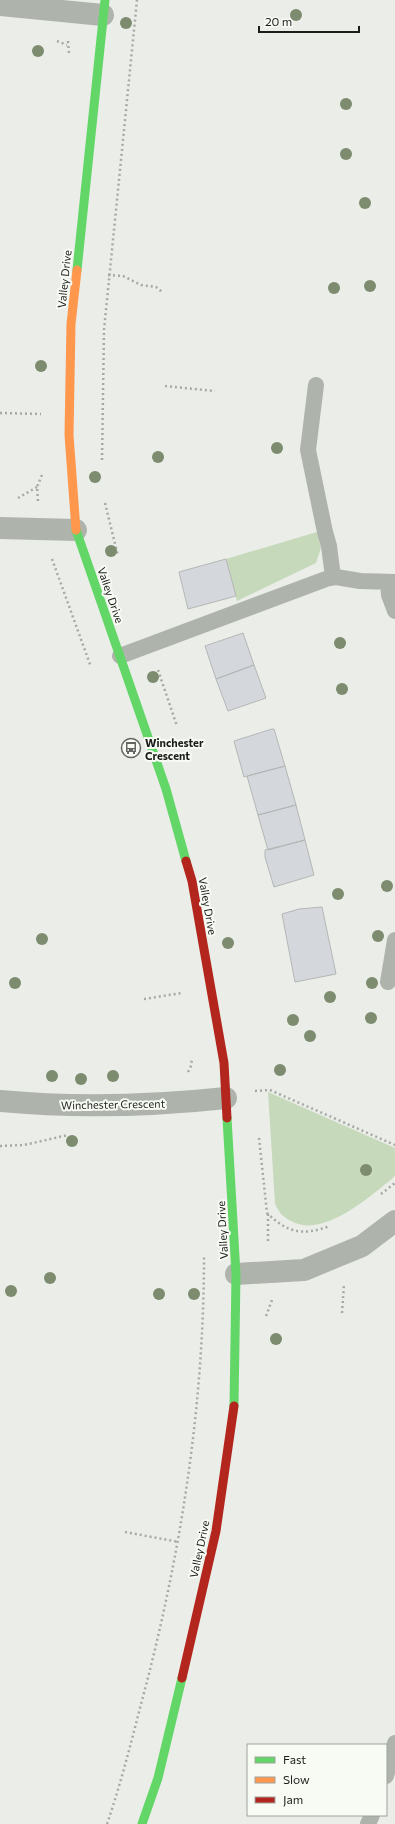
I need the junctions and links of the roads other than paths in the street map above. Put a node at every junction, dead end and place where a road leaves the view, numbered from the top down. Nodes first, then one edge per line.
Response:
1 (0, 5) edge
2 (104, 8) edge
3 (316, 385) dead end
4 (0, 528) edge
5 (76, 530) junction
6 (333, 577) junction
7 (391, 582) edge
8 (395, 611) edge
9 (120, 656) junction
10 (395, 940) edge
11 (388, 982) dead end
12 (226, 1098) junction
13 (0, 1101) edge
14 (395, 1220) edge
15 (236, 1274) junction
16 (395, 1743) edge
17 (387, 1772) edge
18 (142, 1824) edge

1 - 2 street
2 - 5 street, Valley Drive
3 - 6 lane
4 - 5 street
5 - 9 street, Valley Drive
6 - 7 lane
6 - 9 lane
7 - 8 lane
9 - 12 street, Valley Drive
10 - 11 lane
12 - 13 street, Winchester Crescent
12 - 15 street, Valley Drive
14 - 15 street
15 - 18 street, Valley Drive
16 - 17 lane

